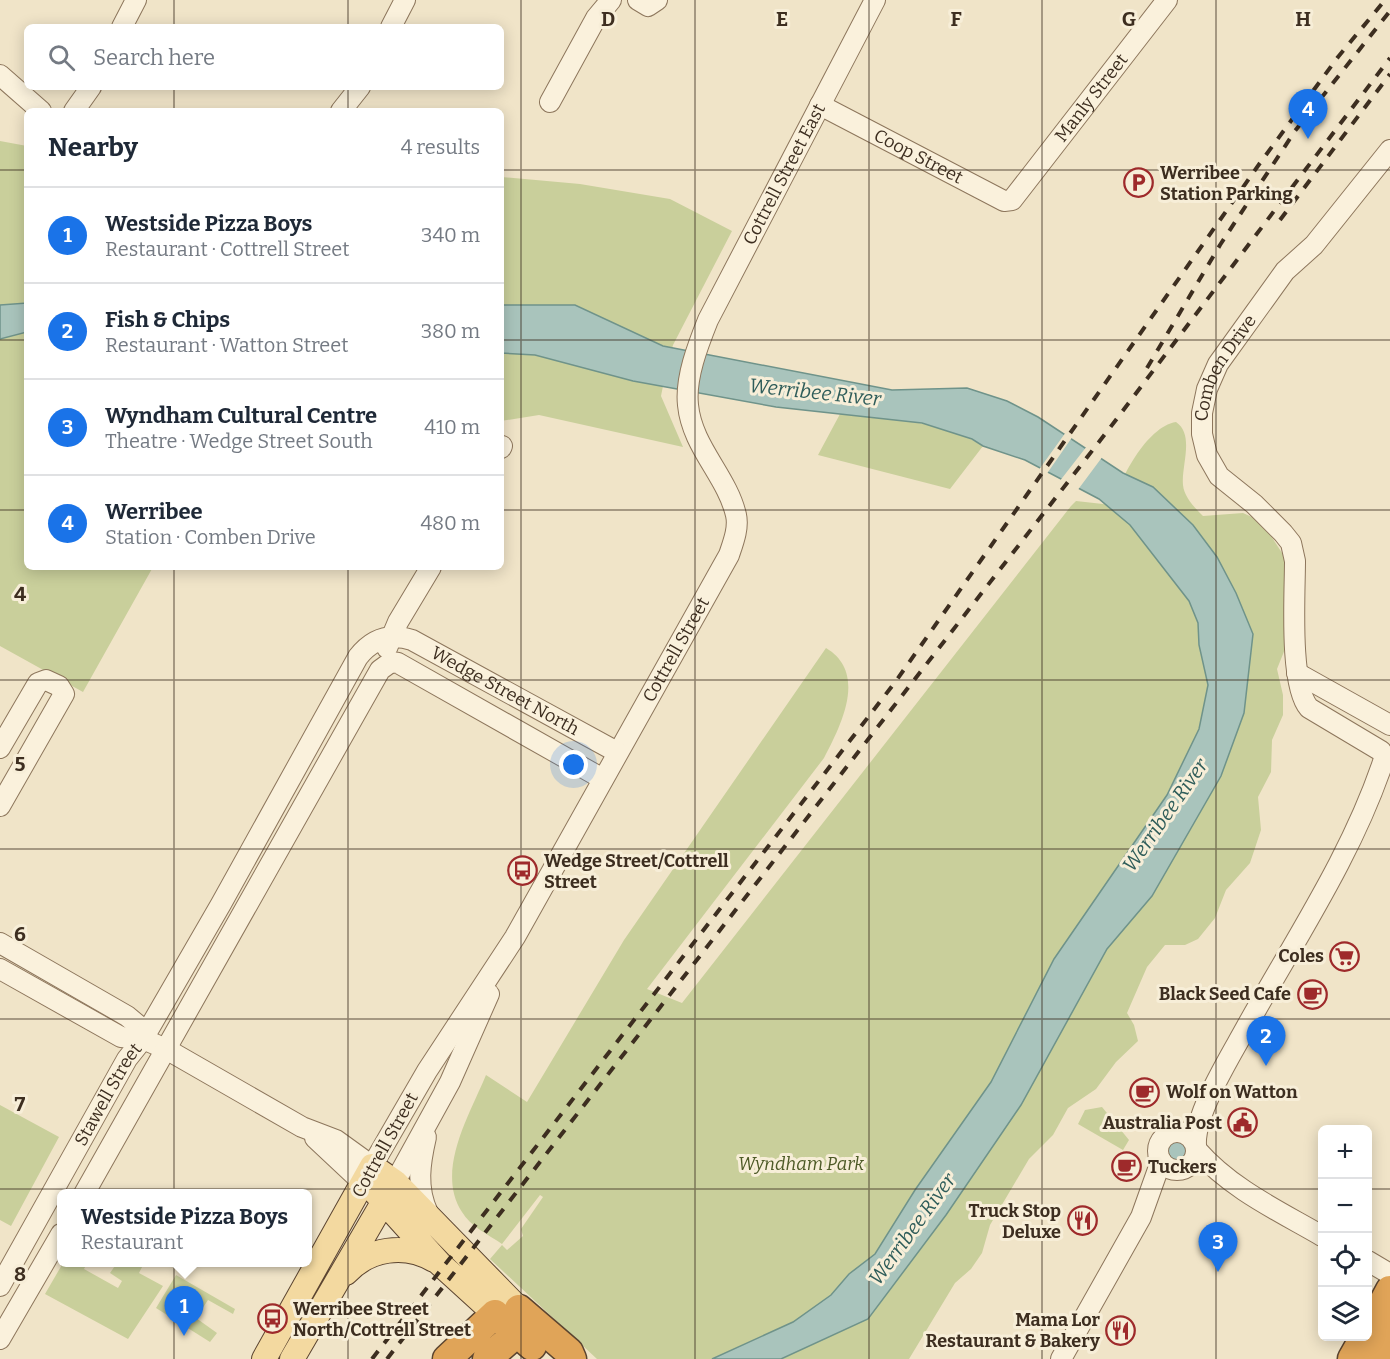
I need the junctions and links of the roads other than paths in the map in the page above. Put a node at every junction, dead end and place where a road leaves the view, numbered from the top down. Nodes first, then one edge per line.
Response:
1 (136, 0) edge
2 (405, 0) edge
3 (611, 0) edge
4 (874, 0) edge
5 (1167, 0) edge
6 (124, 24) edge
7 (393, 24) edge
8 (0, 75) edge
9 (89, 90) edge
10 (358, 90) edge
11 (550, 102) dead end
12 (820, 105) junction
13 (38, 108) edge
14 (77, 108) edge
15 (343, 108) edge
16 (1390, 150) edge
17 (1017, 197) joint
18 (698, 348) joint
19 (429, 570) edge
20 (391, 637) junction
21 (391, 662) junction
22 (1297, 673) junction
23 (1390, 727) edge
24 (0, 748) edge
25 (617, 752) junction
26 (1385, 759) edge
27 (603, 779) junction
28 (1390, 788) edge
29 (0, 806) edge
30 (1360, 824) junction
31 (264, 828) junction
32 (282, 840) junction
33 (221, 904) junction
34 (240, 915) junction
35 (515, 937) junction
36 (0, 943) edge
37 (0, 969) edge
38 (143, 1039) junction
39 (166, 1050) junction
40 (1214, 1087) junction
41 (431, 1117) junction
42 (1173, 1133) junction
43 (1196, 1148) junction
44 (1161, 1161) junction
45 (1180, 1170) junction
46 (368, 1174) junction
47 (87, 1189) edge
48 (1243, 1190) junction
49 (390, 1192) junction
50 (1141, 1217) junction
51 (432, 1221) junction
52 (1318, 1233) edge
53 (57, 1241) edge
54 (438, 1263) junction
55 (1372, 1263) edge
56 (1390, 1274) edge
57 (336, 1284) junction
58 (0, 1286) edge
59 (1390, 1290) edge
60 (510, 1319) junction
61 (1372, 1324) edge
62 (1390, 1331) edge
63 (0, 1339) edge
64 (1362, 1341) edge
65 (264, 1359) edge
66 (292, 1359) edge
67 (447, 1359) edge
68 (487, 1359) edge
69 (546, 1359) edge
70 (572, 1359) edge
71 (1061, 1359) edge
72 (1352, 1359) edge
73 (1375, 1359) edge

1 - 6 street
2 - 7 street
3 - 11 street
4 - 12 street, Cottrell Street East
5 - 17 street, Manly Street
8 - 13 street
9 - 14 street
10 - 15 street
12 - 17 street, Coop Street
12 - 18 street, Cottrell Street East
16 - 22 street, Comben Drive
18 - 25 street, Cottrell Street
19 - 20 street
20 - 21 street
20 - 25 street, Wedge Street North
20 - 31 street, Stawell Street
21 - 27 street, Wedge Street North
21 - 32 street, Stawell Street
22 - 23 street
22 - 26 street, Comben Drive
23 - 26 street
24 - 29 street
25 - 27 street, Cottrell Street
26 - 30 street
27 - 35 street, Cottrell Street
28 - 30 street
30 - 40 street
31 - 32 street
31 - 33 street, Stawell Street
32 - 34 street, Stawell Street
33 - 34 street
33 - 38 street, Stawell Street
34 - 39 street, Stawell Street
35 - 41 street, Cottrell Street
35 - 46 street, Cottrell Street
36 - 38 street
37 - 38 street
38 - 39 street
38 - 58 street, Stawell Street
39 - 46 street
39 - 47 street, Stawell Street
40 - 42 street
40 - 43 street
41 - 49 street, Cottrell Street
41 - 51 street
42 - 43 street
42 - 44 street
43 - 45 street
43 - 48 street
44 - 45 street
44 - 50 street
45 - 48 street
45 - 50 street
46 - 49 main road
46 - 65 main road, Cottrell Street
48 - 52 street
49 - 51 main road
49 - 54 main road
49 - 57 main road, Cottrell Street
50 - 71 street
51 - 60 main road
53 - 63 street
54 - 57 main road
54 - 60 main road
55 - 56 street
57 - 66 main road, Cottrell Street
59 - 61 highway
60 - 67 highway
60 - 68 highway
60 - 69 highway
60 - 70 highway
62 - 73 highway
64 - 72 highway

